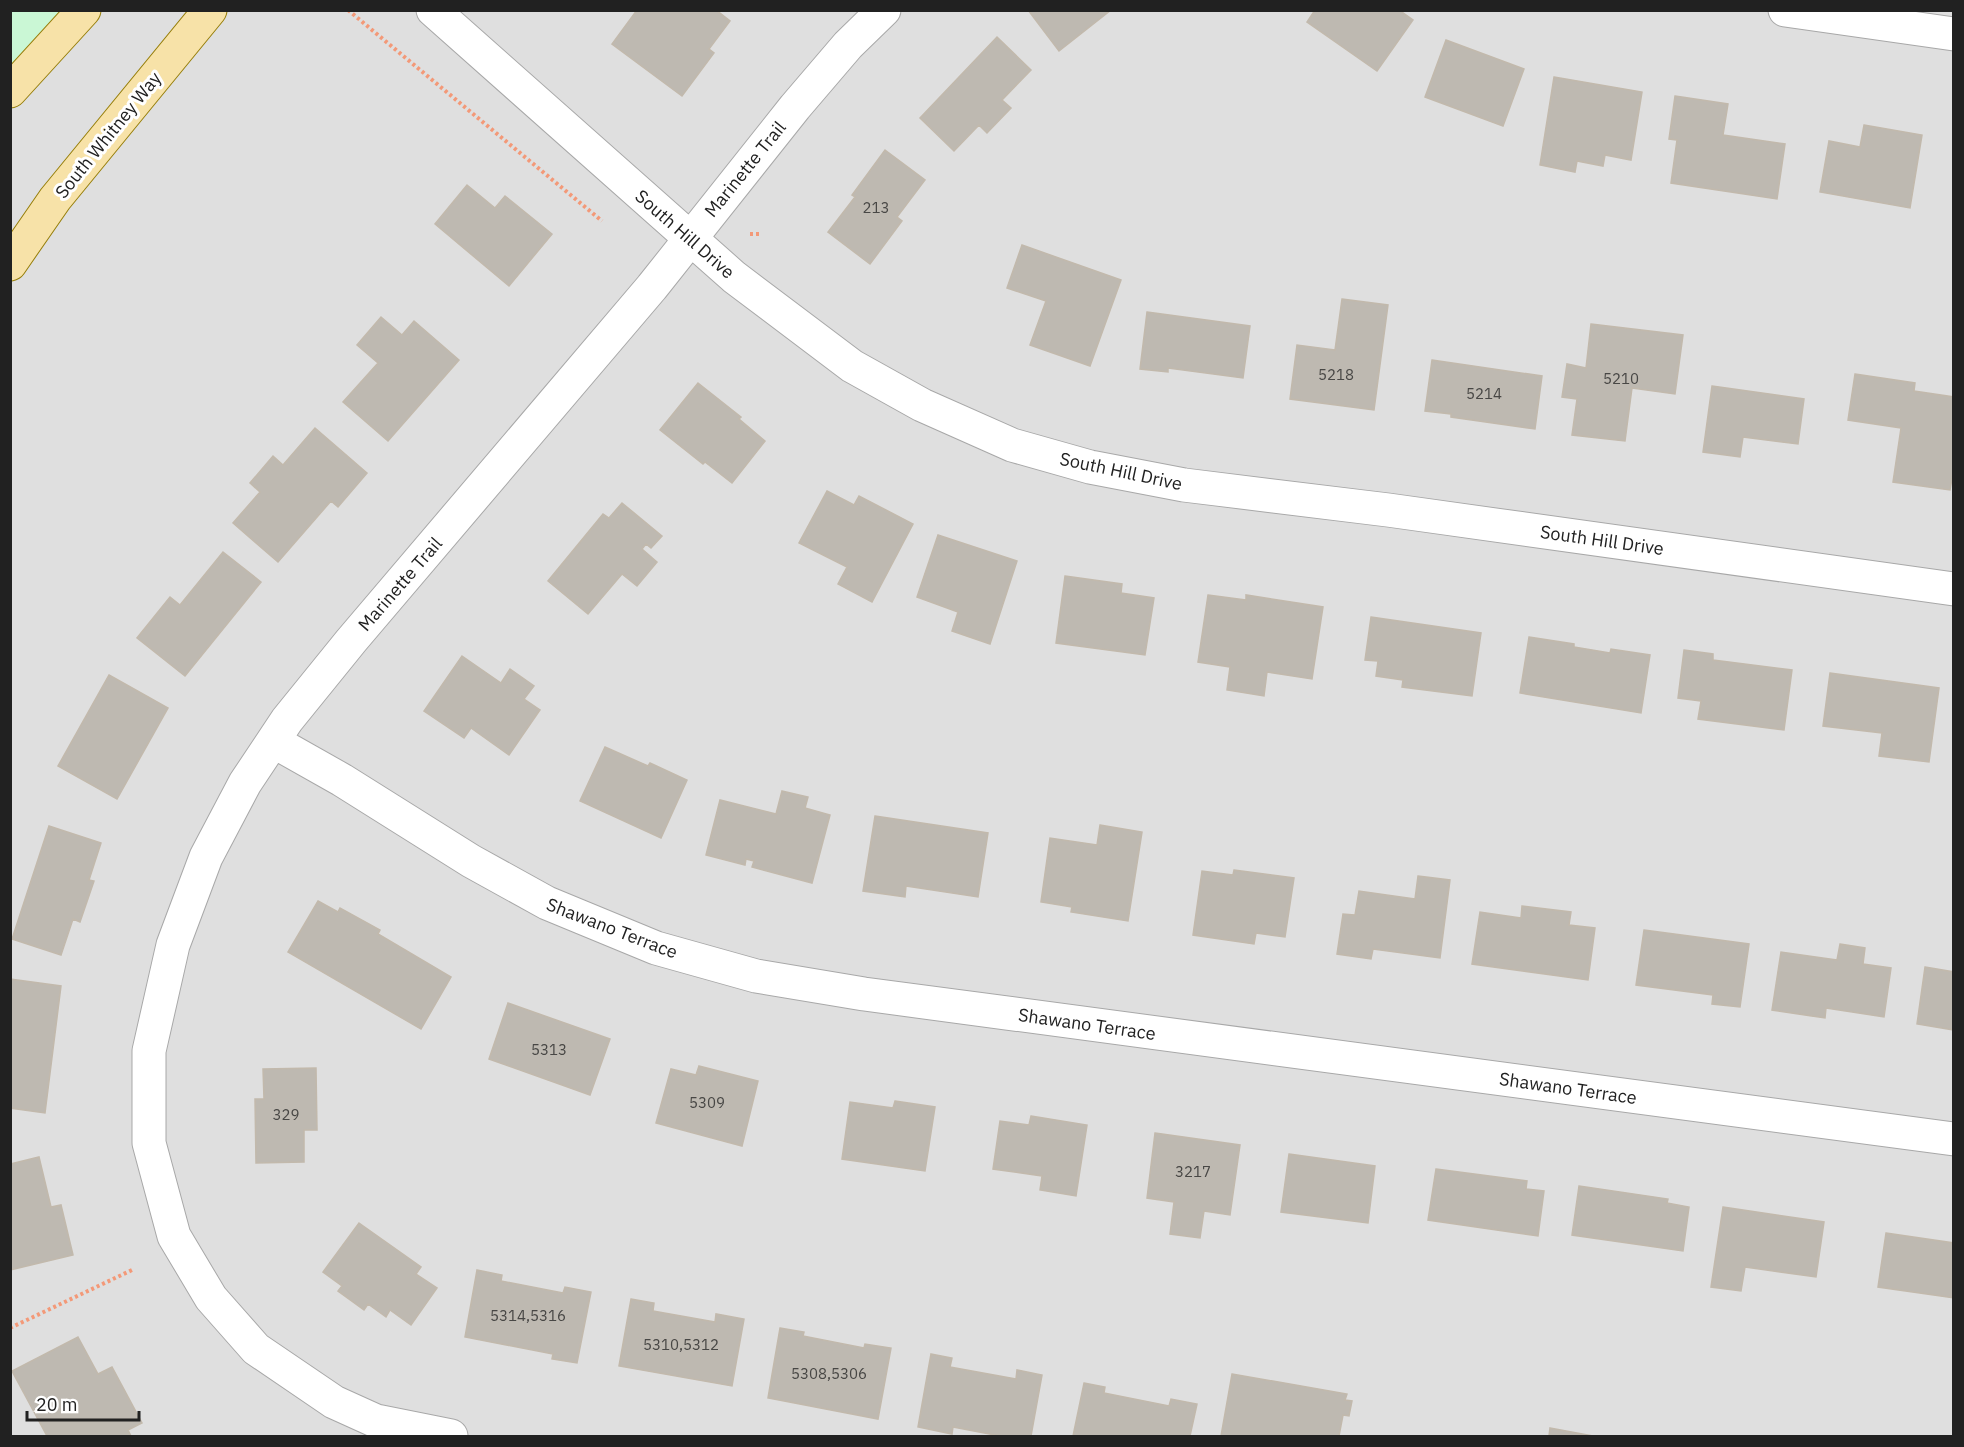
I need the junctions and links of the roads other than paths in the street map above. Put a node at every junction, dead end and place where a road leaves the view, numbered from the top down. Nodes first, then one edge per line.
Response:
1 (84, 10) edge
2 (210, 10) edge
3 (434, 10) edge
4 (884, 10) edge
5 (1785, 10) edge
6 (1953, 34) edge
7 (10, 92) edge
8 (689, 238) junction
9 (10, 264) edge
10 (1953, 589) edge
11 (273, 741) junction
12 (1953, 1139) edge
13 (451, 1437) edge

1 - 7 main road
2 - 9 main road, South Whitney Way
3 - 8 street, South Hill Drive
4 - 8 street, Marinette Trail
5 - 6 street
8 - 10 street, South Hill Drive
8 - 11 street, Marinette Trail
11 - 12 street, Shawano Terrace
11 - 13 street, Marinette Trail

